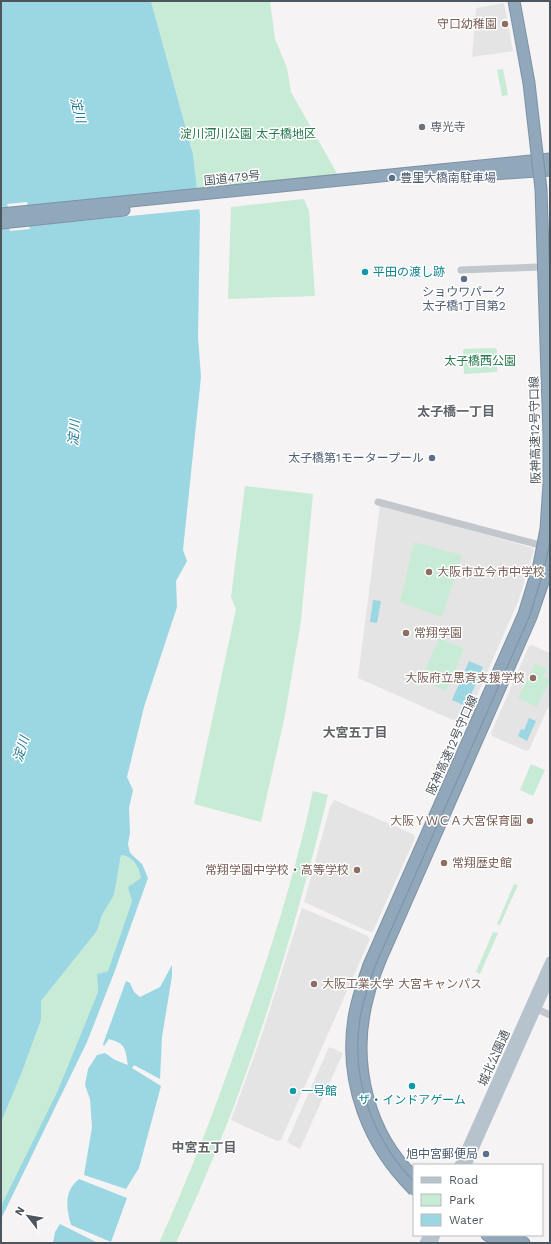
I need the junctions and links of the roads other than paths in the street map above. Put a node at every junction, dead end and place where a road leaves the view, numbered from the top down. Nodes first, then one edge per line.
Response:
1 (514, 1) edge
2 (522, 1) edge
3 (550, 159) edge
4 (550, 170) edge
5 (465, 172) junction
6 (1, 214) edge
7 (550, 217) edge
8 (1, 223) edge
9 (539, 267) dead end
10 (461, 270) dead end
11 (378, 502) dead end
12 (545, 548) edge
13 (550, 961) edge
14 (550, 979) edge
15 (537, 1009) junction
16 (550, 1015) edge
17 (460, 1164) edge
18 (467, 1164) edge
19 (413, 1177) edge
20 (413, 1189) edge
21 (489, 1236) edge
22 (508, 1236) edge
23 (505, 1243) edge
24 (524, 1243) edge

1 - 20 highway, 阪神高速12号守口線, bridge
2 - 7 highway
3 - 5 highway
4 - 5 highway
5 - 6 highway, 国道479号
5 - 8 highway, 国道479号
9 - 10 street
11 - 12 street
12 - 19 highway, 阪神高速12号守口線
13 - 17 main road, 城北公園通
14 - 15 main road, 城北公園通
15 - 16 street
15 - 18 main road, 城北公園通
21 - 23 highway
22 - 24 highway

